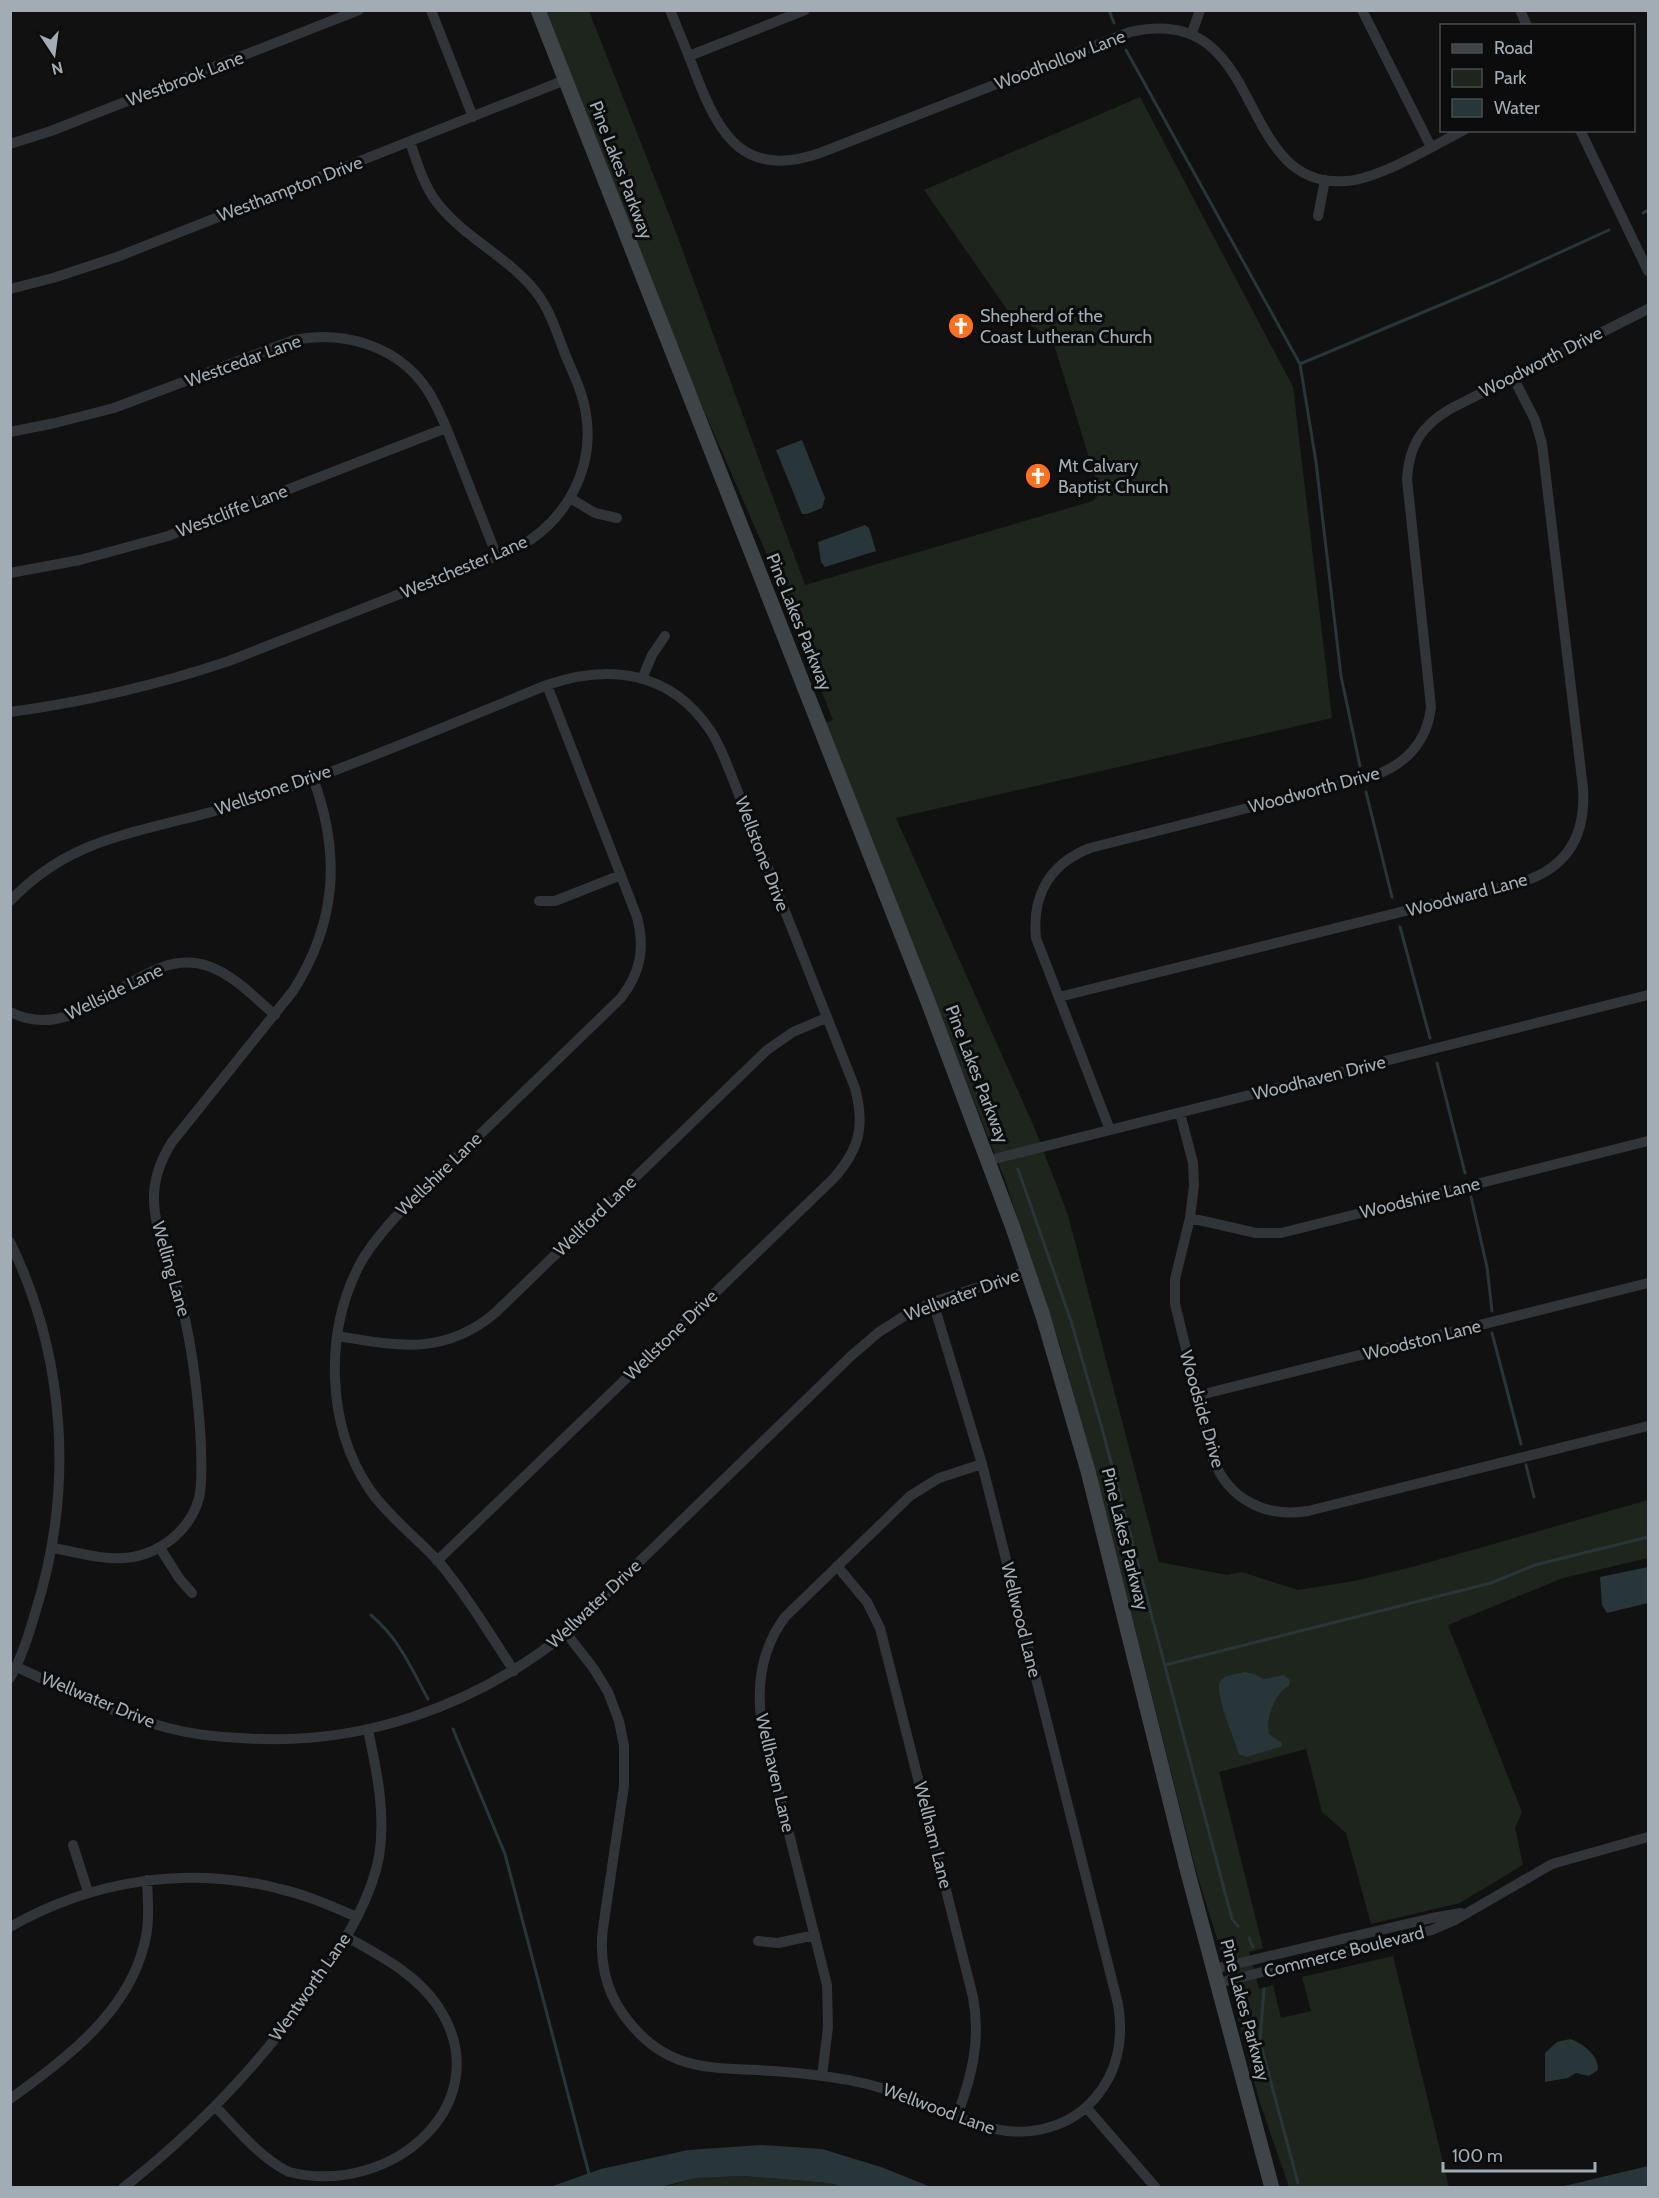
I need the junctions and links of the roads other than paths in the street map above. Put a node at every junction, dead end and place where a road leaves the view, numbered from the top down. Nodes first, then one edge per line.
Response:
1 (359, 10) edge
2 (430, 10) edge
3 (538, 10) edge
4 (670, 10) edge
5 (805, 10) edge
6 (1200, 10) edge
7 (1362, 10) edge
8 (1520, 10) edge
9 (1526, 24) edge
10 (1193, 30) junction
11 (689, 56) junction
12 (565, 80) junction
13 (473, 117) junction
14 (1460, 132) edge
15 (1581, 132) edge
16 (410, 142) junction
17 (10, 144) edge
18 (1431, 147) junction
19 (1325, 180) junction
20 (1318, 216) dead end
21 (1648, 271) edge
22 (10, 288) edge
23 (1648, 309) edge
24 (1513, 377) junction
25 (446, 428) junction
26 (10, 432) edge
27 (570, 498) junction
28 (617, 518) dead end
29 (497, 557) junction
30 (10, 573) edge
31 (665, 636) dead end
32 (642, 679) junction
33 (547, 685) junction
34 (10, 712) edge
35 (313, 778) junction
36 (621, 875) junction
37 (10, 901) edge
38 (539, 901) dead end
39 (1648, 995) edge
40 (1059, 997) junction
41 (10, 1012) edge
42 (275, 1014) junction
43 (826, 1018) junction
44 (1179, 1113) junction
45 (1110, 1130) junction
46 (1648, 1141) edge
47 (990, 1160) junction
48 (1190, 1218) junction
49 (10, 1242) edge
50 (1028, 1271) junction
51 (1648, 1283) edge
52 (933, 1302) junction
53 (337, 1336) junction
54 (1196, 1396) junction
55 (1648, 1426) edge
56 (982, 1464) junction
57 (53, 1548) junction
58 (160, 1548) junction
59 (437, 1561) junction
60 (837, 1566) junction
61 (192, 1593) dead end
62 (566, 1633) junction
63 (17, 1667) junction
64 (514, 1671) junction
65 (10, 1678) edge
66 (368, 1730) junction
67 (1648, 1837) edge
68 (73, 1845) dead end
69 (147, 1881) junction
70 (88, 1892) junction
71 (357, 1917) junction
72 (10, 1927) edge
73 (814, 1935) junction
74 (347, 1937) junction
75 (758, 1941) dead end
76 (1216, 1976) junction
77 (822, 2076) junction
78 (10, 2099) edge
79 (215, 2106) junction
80 (1086, 2107) junction
81 (957, 2116) junction
82 (123, 2187) edge
83 (1156, 2187) edge
84 (1272, 2187) edge

1 - 17 street, Westbrook Lane
2 - 13 street
3 - 12 street, Pine Lakes Parkway
4 - 11 street, Woodhollow Lane
5 - 11 street
6 - 10 street
7 - 18 street
8 - 9 street
10 - 11 street, Woodhollow Lane
10 - 19 street, Woodhollow Lane
12 - 13 street, Westhampton Drive
12 - 47 street, Pine Lakes Parkway
13 - 16 street, Westhampton Drive
14 - 18 street, Woodhollow Lane
15 - 21 street
16 - 22 street, Westhampton Drive
16 - 27 street, Westchester Lane
18 - 19 street, Woodhollow Lane
19 - 20 street
23 - 24 street, Woodworth Drive
24 - 40 street, Woodworth Drive
24 - 40 street, Woodward Lane
25 - 26 street, Westcedar Lane
25 - 29 street, Westcedar Lane
25 - 30 street, Westcliffe Lane
27 - 28 street
27 - 29 street, Westchester Lane
29 - 34 street, Westchester Lane
31 - 32 street
32 - 33 street, Wellstone Drive
32 - 43 street, Wellstone Drive
33 - 35 street, Wellstone Drive
33 - 36 street, Wellshire Lane
35 - 37 street, Wellstone Drive
35 - 42 street, Welling Lane
36 - 38 street
36 - 53 street, Wellshire Lane
39 - 44 street, Woodhaven Drive
40 - 45 street, Woodworth Drive
41 - 42 street, Wellside Lane
42 - 58 street, Welling Lane
43 - 53 street, Wellford Lane
43 - 59 street, Wellstone Drive
44 - 45 street, Woodhaven Drive
44 - 48 street, Woodside Drive
45 - 47 street, Woodhaven Drive
46 - 48 street, Woodshire Lane
47 - 50 street, Pine Lakes Parkway
48 - 54 street, Woodside Drive
49 - 57 street
50 - 52 street, Wellwater Drive
50 - 76 street, Pine Lakes Parkway
51 - 54 street, Woodston Lane
52 - 56 street, Wellwood Lane
52 - 62 street, Wellwater Drive
53 - 59 street, Wellshire Lane
54 - 55 street, Woodside Drive
56 - 60 street, Wellhaven Lane
56 - 80 street, Wellwood Lane
57 - 58 street, Welling Lane
57 - 63 street
58 - 61 street
59 - 64 street, Wellshire Lane
60 - 73 street, Wellhaven Lane
60 - 81 street, Wellham Lane
62 - 64 street, Wellwater Drive
62 - 77 street, Wellwood Lane
63 - 65 street
63 - 66 street, Wellwater Drive
64 - 66 street, Wellwater Drive
66 - 71 street, Wentworth Lane
67 - 76 street, Commerce Boulevard
68 - 70 street
69 - 70 street
69 - 71 street
69 - 78 street
70 - 72 street
71 - 74 street, Wentworth Lane
73 - 75 street
73 - 77 street, Wellhaven Lane
74 - 79 street, Wentworth Lane
74 - 79 street
76 - 84 street, Pine Lakes Parkway
77 - 81 street, Wellwood Lane
79 - 82 street, Wentworth Lane
80 - 81 street, Wellwood Lane
80 - 83 street

